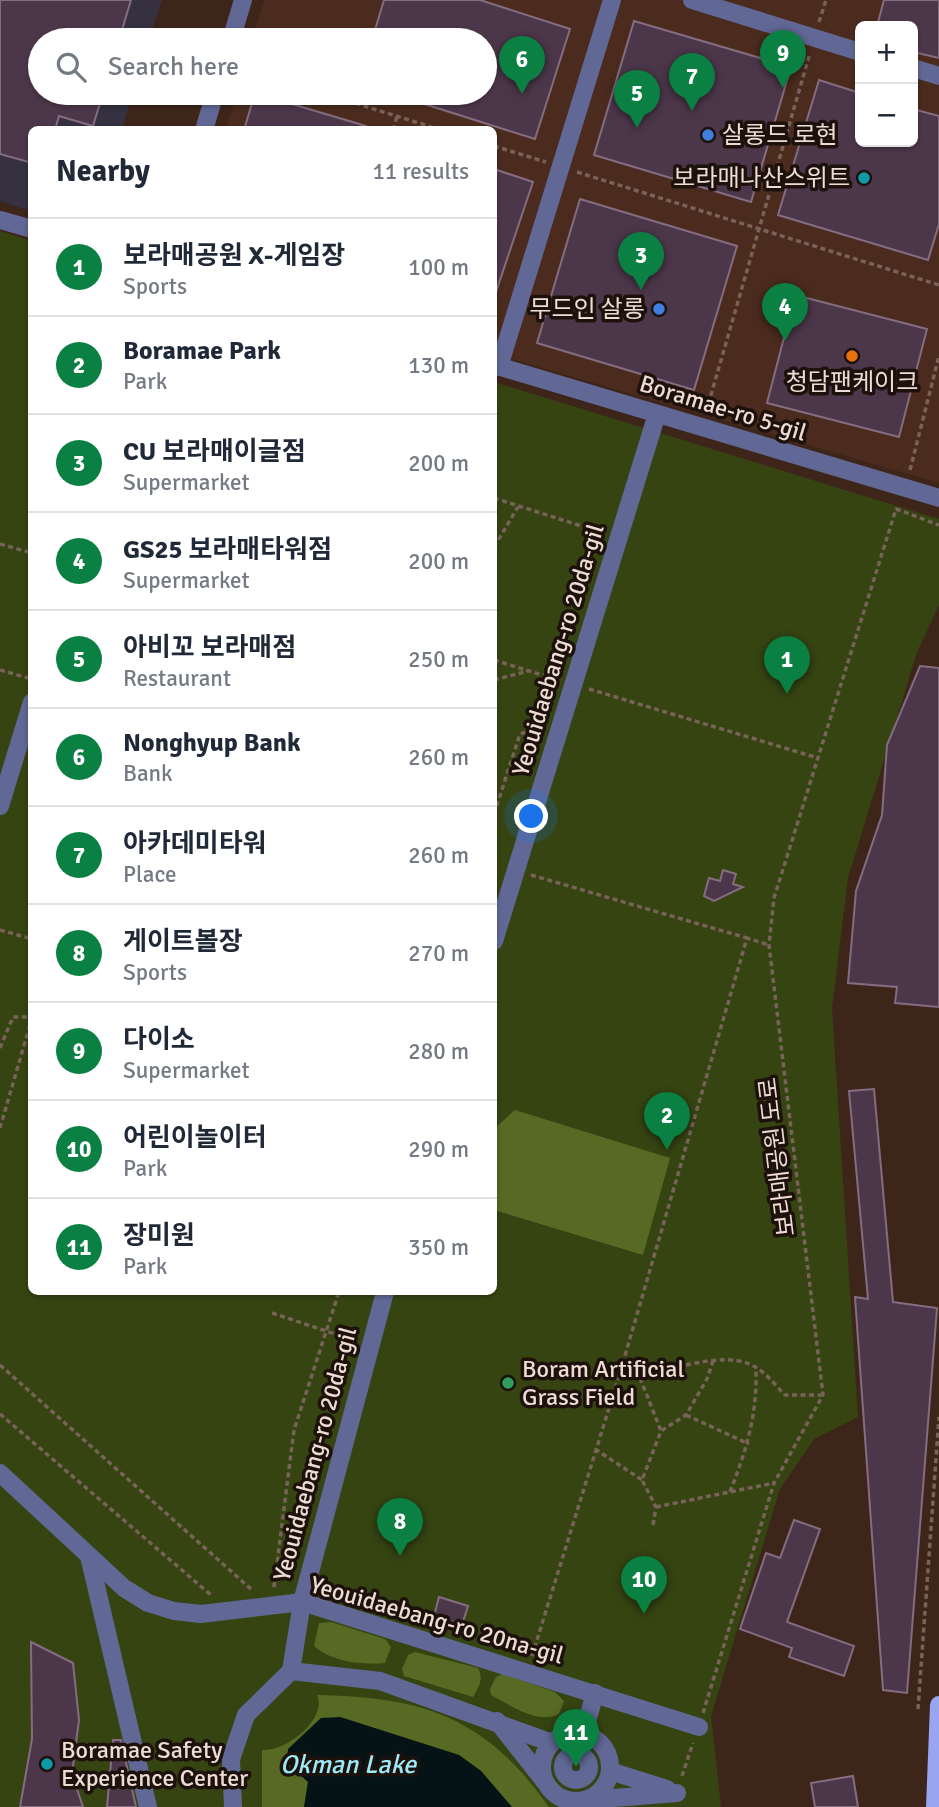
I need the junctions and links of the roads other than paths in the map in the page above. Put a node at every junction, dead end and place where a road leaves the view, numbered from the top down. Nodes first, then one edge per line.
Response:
1 (243, 0) edge
2 (612, 0) edge
3 (692, 0) edge
4 (235, 28) edge
5 (855, 50) edge
6 (918, 70) edge
7 (939, 76) edge
8 (211, 105) edge
9 (205, 126) edge
10 (0, 220) edge
11 (28, 228) edge
12 (497, 363) edge
13 (497, 366) edge
14 (657, 414) junction
15 (939, 498) edge
16 (28, 715) edge
17 (0, 806) edge
18 (497, 931) edge
19 (384, 1295) edge
20 (0, 1473) edge
21 (89, 1556) junction
22 (302, 1602) junction
23 (291, 1671) junction
24 (595, 1693) junction
25 (938, 1711) edge
26 (497, 1721) junction
27 (699, 1727) road end
28 (583, 1733) junction
29 (550, 1746) junction
30 (605, 1748) junction
31 (576, 1767) junction
32 (610, 1774) junction
33 (545, 1783) junction
34 (583, 1799) junction
35 (148, 1807) edge
36 (233, 1807) edge
37 (935, 1807) edge

1 - 4 street
2 - 12 street
3 - 5 street
6 - 7 street
8 - 9 street
10 - 11 street
13 - 14 street, Boramae-ro 5-gil
14 - 15 street, Boramae-ro 5-gil
14 - 18 street, Yeouidaebang-ro 20da-gil
16 - 17 street
19 - 22 street, Yeouidaebang-ro 20da-gil
20 - 21 street, Yeouidaebang-ro 20na-gil
21 - 22 street, Yeouidaebang-ro 20na-gil
21 - 35 street
22 - 23 street, Yeouidaebang-ro 20da-gil
22 - 24 street, Yeouidaebang-ro 20na-gil
23 - 26 street
23 - 36 street
24 - 27 street, Yeouidaebang-ro 20na-gil
24 - 28 street
25 - 37 main road
26 - 29 street
26 - 33 street
28 - 29 street
28 - 30 street
28 - 31 street
29 - 31 street
29 - 33 street
30 - 31 street
30 - 32 street
31 - 32 street
31 - 33 street
31 - 34 street
31 - 34 street
32 - 34 street
32 - 34 street
33 - 34 street

